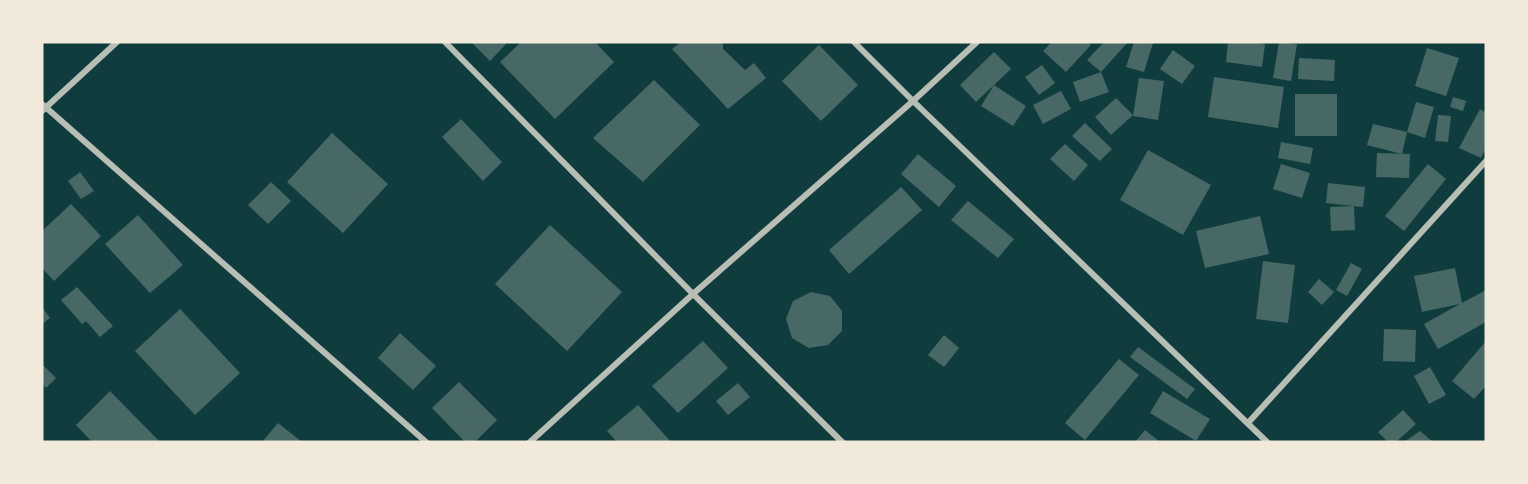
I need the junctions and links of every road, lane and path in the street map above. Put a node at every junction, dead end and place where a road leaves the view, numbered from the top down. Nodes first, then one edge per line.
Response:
1 (117, 42) edge
2 (445, 42) edge
3 (854, 42) edge
4 (977, 42) edge
5 (913, 101) junction
6 (43, 107) edge
7 (1486, 161) edge
8 (693, 294) junction
9 (1248, 423) junction
10 (426, 442) edge
11 (530, 442) edge
12 (842, 442) edge
13 (1268, 442) edge

1 - 6 street
2 - 8 street
3 - 5 street
4 - 5 street
5 - 8 street
5 - 9 street
6 - 10 street
7 - 9 street
8 - 11 street
8 - 12 street
9 - 13 street

